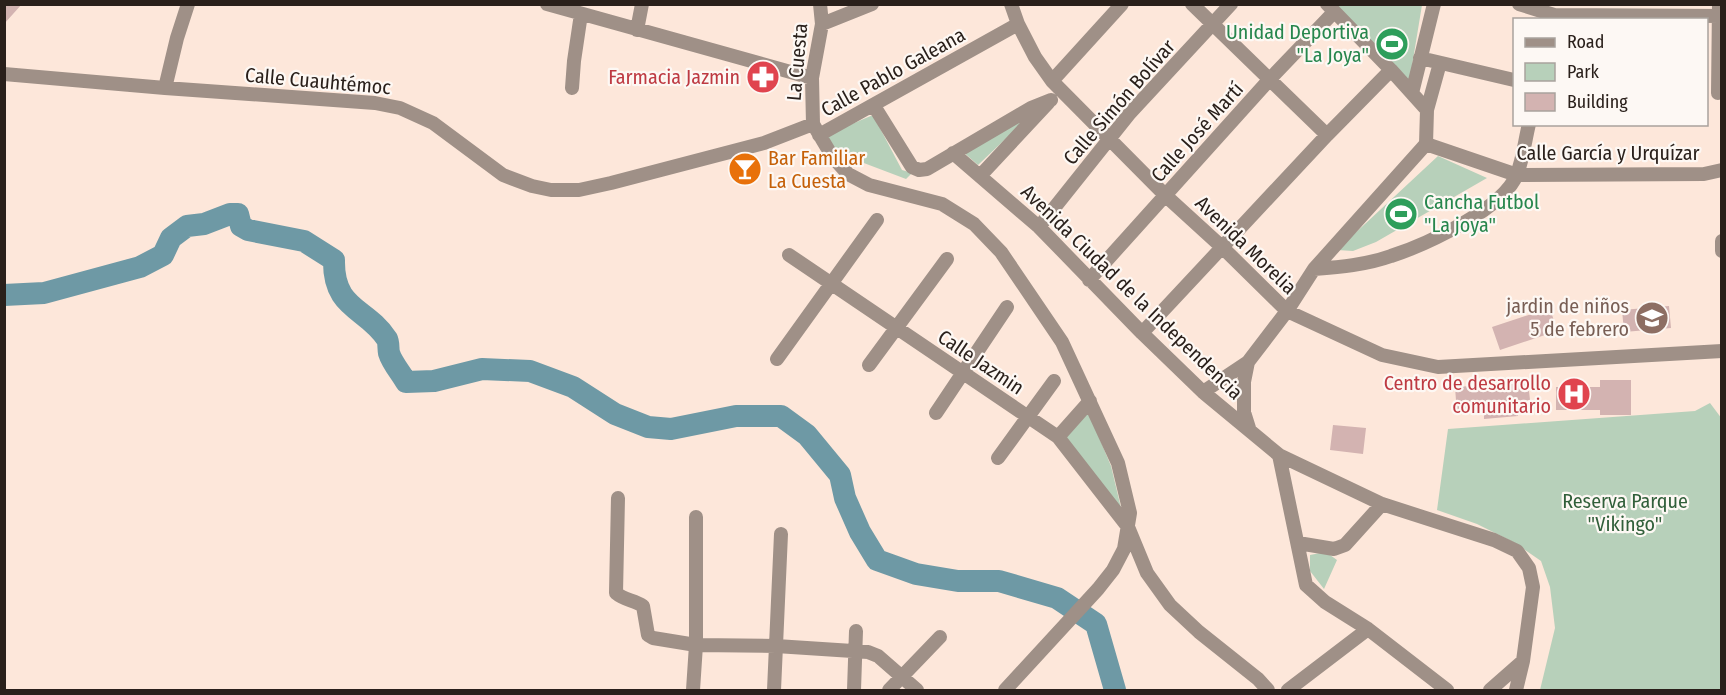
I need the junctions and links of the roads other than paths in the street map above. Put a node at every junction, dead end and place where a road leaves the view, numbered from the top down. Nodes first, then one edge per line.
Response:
1 (188, 4) edge
2 (547, 4) edge
3 (642, 4) edge
4 (819, 4) edge
5 (872, 4) edge
6 (1122, 4) edge
7 (1192, 4) edge
8 (1231, 4) edge
9 (1434, 4) edge
10 (1519, 4) edge
11 (1011, 5) edge
12 (1330, 8) edge
13 (1720, 12) edge
14 (1554, 13) edge
15 (581, 14) junction
16 (822, 24) junction
17 (1018, 24) junction
18 (1213, 25) junction
19 (638, 30) junction
20 (1420, 58) junction
21 (1440, 63) junction
22 (1391, 70) junction
23 (4, 74) edge
24 (812, 78) junction
25 (1269, 80) junction
26 (1513, 80) edge
27 (1057, 86) junction
28 (165, 88) junction
29 (572, 88) dead end
30 (1412, 93) junction
31 (1715, 93) edge
32 (1051, 100) junction
33 (874, 106) junction
34 (1427, 111) junction
35 (1529, 126) edge
36 (816, 129) junction
37 (1327, 135) junction
38 (1110, 138) junction
39 (1426, 144) junction
40 (953, 153) junction
41 (1722, 170) edge
42 (1517, 175) junction
43 (980, 176) junction
44 (1166, 196) junction
45 (877, 220) dead end
46 (1039, 227) junction
47 (1223, 248) junction
48 (789, 255) dead end
49 (947, 259) dead end
50 (1314, 269) junction
51 (1089, 280) junction
52 (831, 286) junction
53 (1007, 307) dead end
54 (1287, 311) junction
55 (896, 328) junction
56 (1142, 333) junction
57 (1722, 351) edge
58 (777, 359) dead end
59 (1248, 362) junction
60 (869, 364) dead end
61 (962, 374) junction
62 (1054, 381) dead end
63 (1203, 392) junction
64 (1090, 402) junction
65 (936, 413) dead end
66 (1027, 416) junction
67 (1249, 428) junction
68 (1058, 437) junction
69 (1279, 455) junction
70 (998, 458) dead end
71 (618, 498) dead end
72 (1382, 504) junction
73 (696, 517) dead end
74 (1128, 527) junction
75 (781, 534) dead end
76 (1298, 543) junction
77 (1368, 629) junction
78 (856, 631) dead end
79 (940, 637) dead end
80 (696, 645) junction
81 (776, 646) junction
82 (857, 650) junction
83 (1523, 661) junction
84 (902, 677) junction
85 (693, 690) edge
86 (774, 690) edge
87 (854, 690) edge
88 (889, 690) edge
89 (917, 690) edge
90 (1005, 690) edge
91 (1268, 690) edge
92 (1288, 690) edge
93 (1447, 690) edge
94 (1490, 690) edge
95 (1516, 690) edge

1 - 28 street
2 - 15 street
3 - 19 street
4 - 16 street, La Cuesta
5 - 16 street
6 - 27 street
7 - 18 street
8 - 18 street, Calle Simón Bolívar
9 - 20 street
10 - 14 street
11 - 17 street, Avenida Morelia
12 - 22 street
12 - 25 street, Calle José Martí
13 - 14 street
13 - 31 street
15 - 19 street
15 - 29 street
16 - 24 street, La Cuesta
17 - 27 street, Avenida Morelia
17 - 33 street, Calle Pablo Galeana
18 - 25 street
18 - 38 street, Calle Simón Bolívar
19 - 24 street
20 - 21 street
20 - 30 street
21 - 26 street
21 - 34 street
22 - 30 street
22 - 37 street
23 - 28 street, Calle Cuauhtémoc
24 - 36 street, La Cuesta
25 - 37 street
25 - 44 street, Calle José Martí
27 - 32 street
27 - 38 street, Avenida Morelia
28 - 36 street, Calle Cuauhtémoc
30 - 34 street
32 - 40 street
32 - 43 street
33 - 36 street, Calle Pablo Galeana
33 - 40 street
34 - 39 street
35 - 42 street
36 - 64 street
37 - 47 street
38 - 44 street, Avenida Morelia
38 - 46 street, Calle Simón Bolívar
39 - 42 street, Calle García y Urquízar
39 - 50 street
40 - 43 street, Avenida Ciudad de la Independencia
41 - 42 street, Calle García y Urquízar
42 - 50 street
43 - 46 street, Avenida Ciudad de la Independencia
44 - 47 street, Avenida Morelia
44 - 51 street, Calle José Martí
45 - 52 street
46 - 51 street, Avenida Ciudad de la Independencia
47 - 54 street, Avenida Morelia
47 - 56 street
48 - 52 street, Calle Jazmin
49 - 55 street
50 - 54 street
51 - 56 street, Avenida Ciudad de la Independencia
52 - 55 street, Calle Jazmin
52 - 58 street
53 - 61 street
54 - 57 street, Avenida Morelia
54 - 59 street
55 - 60 street
55 - 61 street, Calle Jazmin
56 - 63 street, Avenida Ciudad de la Independencia
59 - 63 street
59 - 67 street
61 - 65 street
61 - 66 street, Calle Jazmin
62 - 66 street
63 - 67 street, Avenida Ciudad de la Independencia
64 - 68 street
64 - 74 street
66 - 68 street, Calle Jazmin
66 - 70 street
67 - 69 street, Avenida Ciudad de la Independencia
68 - 74 street, Calle Jazmin
69 - 72 street, Avenida Ciudad de la Independencia
69 - 76 street
71 - 80 street
72 - 76 street
72 - 83 street, Avenida Ciudad de la Independencia
73 - 80 street
74 - 90 street
74 - 91 street
75 - 81 street
76 - 77 street
77 - 92 street
77 - 93 street
78 - 82 street
79 - 84 street
80 - 81 street
80 - 85 street
81 - 82 street
81 - 86 street
82 - 84 street
82 - 87 street
83 - 94 street
83 - 95 street, Avenida Ciudad de la Independencia
84 - 88 street
84 - 89 street

